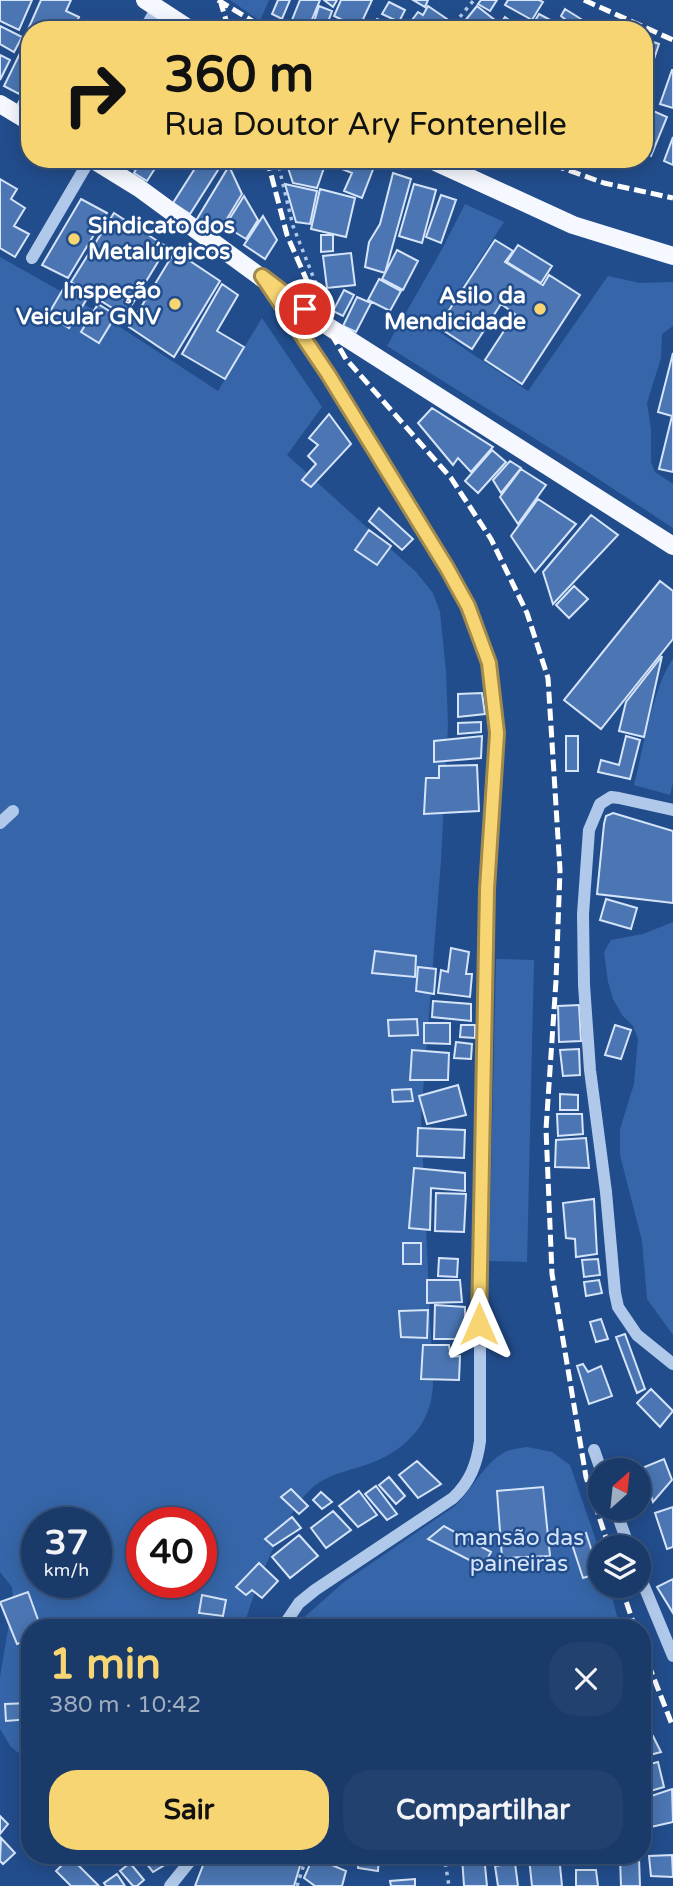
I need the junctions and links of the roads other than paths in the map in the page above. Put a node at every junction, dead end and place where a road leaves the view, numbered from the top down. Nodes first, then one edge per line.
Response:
1 (151, 4) edge
2 (146, 21) edge
3 (177, 21) edge
4 (0, 104) edge
5 (21, 117) edge
6 (86, 168) edge
7 (106, 168) edge
8 (449, 168) edge
9 (673, 256) edge
10 (32, 258) dead end
11 (262, 276) junction
12 (673, 546) edge
13 (673, 810) edge
14 (13, 811) dead end
15 (0, 823) edge
16 (673, 1364) edge
17 (594, 1450) dead end
18 (597, 1458) edge
19 (649, 1598) edge
20 (288, 1619) edge
21 (673, 1656) edge
22 (188, 1864) edge
23 (170, 1886) edge

1 - 2 street
1 - 3 main road
4 - 5 main road
6 - 10 street
7 - 11 main road
8 - 9 main road
11 - 12 main road
11 - 20 street
13 - 16 street
14 - 15 street
17 - 18 street
19 - 21 street
22 - 23 street

